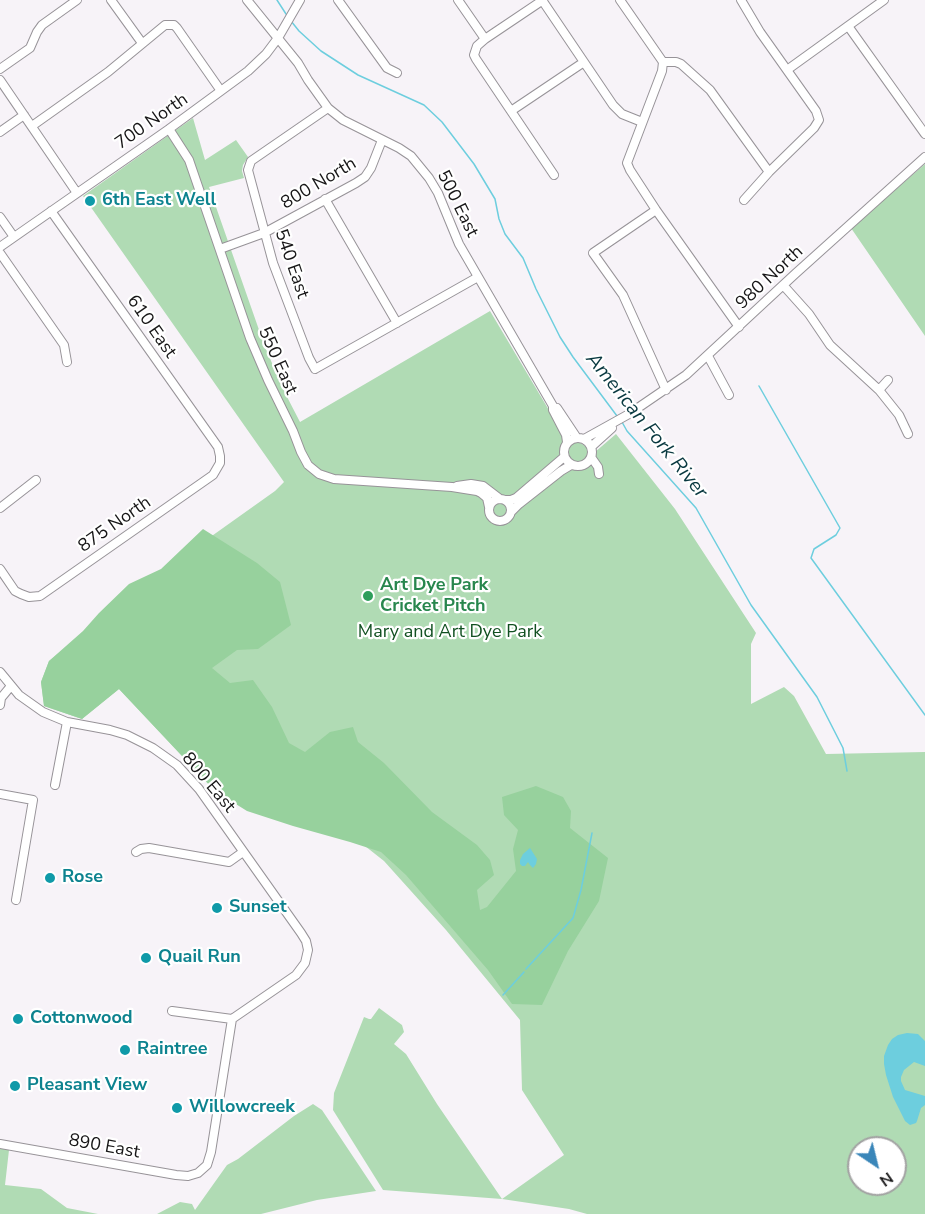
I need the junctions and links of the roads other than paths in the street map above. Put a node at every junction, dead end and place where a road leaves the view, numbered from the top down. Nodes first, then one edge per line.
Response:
1 (77, 0) edge
2 (111, 0) edge
3 (247, 0) edge
4 (338, 0) edge
5 (458, 0) edge
6 (543, 0) edge
7 (620, 0) edge
8 (741, 0) edge
9 (884, 0) edge
10 (299, 2) edge
11 (848, 26) junction
12 (278, 38) junction
13 (485, 39) junction
14 (142, 43) junction
15 (584, 62) junction
16 (663, 62) junction
17 (0, 69) edge
18 (787, 70) junction
19 (397, 74) dead end
20 (0, 80) edge
21 (221, 91) junction
22 (328, 108) junction
23 (511, 111) junction
24 (24, 115) junction
25 (642, 122) junction
26 (32, 126) junction
27 (169, 129) junction
28 (0, 132) edge
29 (925, 134) edge
30 (382, 140) junction
31 (925, 157) edge
32 (769, 172) junction
33 (554, 175) dead end
34 (77, 193) junction
35 (325, 199) junction
36 (744, 200) dead end
37 (656, 210) junction
38 (51, 211) junction
39 (0, 217) edge
40 (264, 233) junction
41 (14, 237) junction
42 (0, 247) edge
43 (220, 249) junction
44 (0, 253) edge
45 (478, 277) junction
46 (783, 285) junction
47 (397, 323) junction
48 (738, 327) junction
49 (708, 356) junction
50 (67, 362) dead end
51 (888, 380) dead end
52 (666, 390) junction
53 (879, 390) junction
54 (729, 395) dead end
55 (553, 406) junction
56 (611, 426) junction
57 (908, 434) dead end
58 (581, 438) junction
59 (567, 442) junction
60 (591, 447) junction
61 (564, 457) junction
62 (591, 457) junction
63 (220, 463) joint
64 (571, 465) junction
65 (585, 465) junction
66 (36, 480) dead end
67 (452, 487) junction
68 (503, 500) junction
69 (2, 504) edge
70 (489, 507) junction
71 (511, 512) junction
72 (0, 569) edge
73 (0, 672) edge
74 (11, 686) junction
75 (0, 705) edge
76 (67, 722) junction
77 (56, 785) dead end
78 (0, 794) edge
79 (136, 852) dead end
80 (243, 852) junction
81 (16, 900) dead end
82 (172, 1011) dead end
83 (232, 1019) junction
84 (0, 1144) edge

1 - 17 street
2 - 14 street
3 - 12 street, 500 East
4 - 19 street
5 - 13 street
6 - 13 street
6 - 15 street
7 - 16 street
8 - 18 street
9 - 11 street
10 - 12 street, 700 North
11 - 18 street
11 - 29 street
12 - 21 street, 700 North
12 - 22 street, 500 East
13 - 23 street
14 - 21 street
14 - 26 street
15 - 23 street
15 - 25 street
16 - 25 street
16 - 32 street
18 - 32 street
20 - 24 street
21 - 27 street, 700 North
22 - 30 street, 500 East
22 - 40 street, 540 East
23 - 33 street
24 - 26 street
24 - 28 street
25 - 37 street
26 - 34 street
27 - 34 street, 700 North
27 - 43 street, 550 East
30 - 35 street, 800 North
30 - 45 street, 500 East
31 - 46 street, 980 North
32 - 36 street
34 - 38 street, 700 North
35 - 40 street, 800 North
35 - 47 street
37 - 48 street
37 - 52 street
38 - 41 street, 700 North
38 - 63 street, 610 East
39 - 41 street
40 - 43 street, 800 North
40 - 47 street, 540 East
41 - 42 street, 700 North
43 - 67 street, 550 East
44 - 50 street
45 - 47 street
45 - 55 street, 500 East
46 - 48 street, 980 North
46 - 53 street
48 - 49 street, 980 North
49 - 52 street, 980 North
49 - 54 street
51 - 53 street
52 - 56 street, 980 North
53 - 57 street
55 - 58 street, 500 East
55 - 59 street, 500 East
56 - 58 street, 980 North
56 - 60 street, 980 North
58 - 59 street
58 - 60 street
59 - 61 street
60 - 62 street
61 - 64 street
61 - 68 street
62 - 65 street
62 - 65 street
63 - 72 street, 875 North
64 - 65 street
64 - 71 street
66 - 69 street
67 - 68 street, 550 East
67 - 70 street, 550 East
68 - 70 street
68 - 71 street
70 - 71 street
73 - 74 street, 800 East
74 - 75 street
74 - 76 street, 800 East
76 - 77 street
76 - 80 street, 800 East
78 - 81 street
79 - 80 street
80 - 83 street, 800 East
82 - 83 street
83 - 84 street, 890 East

